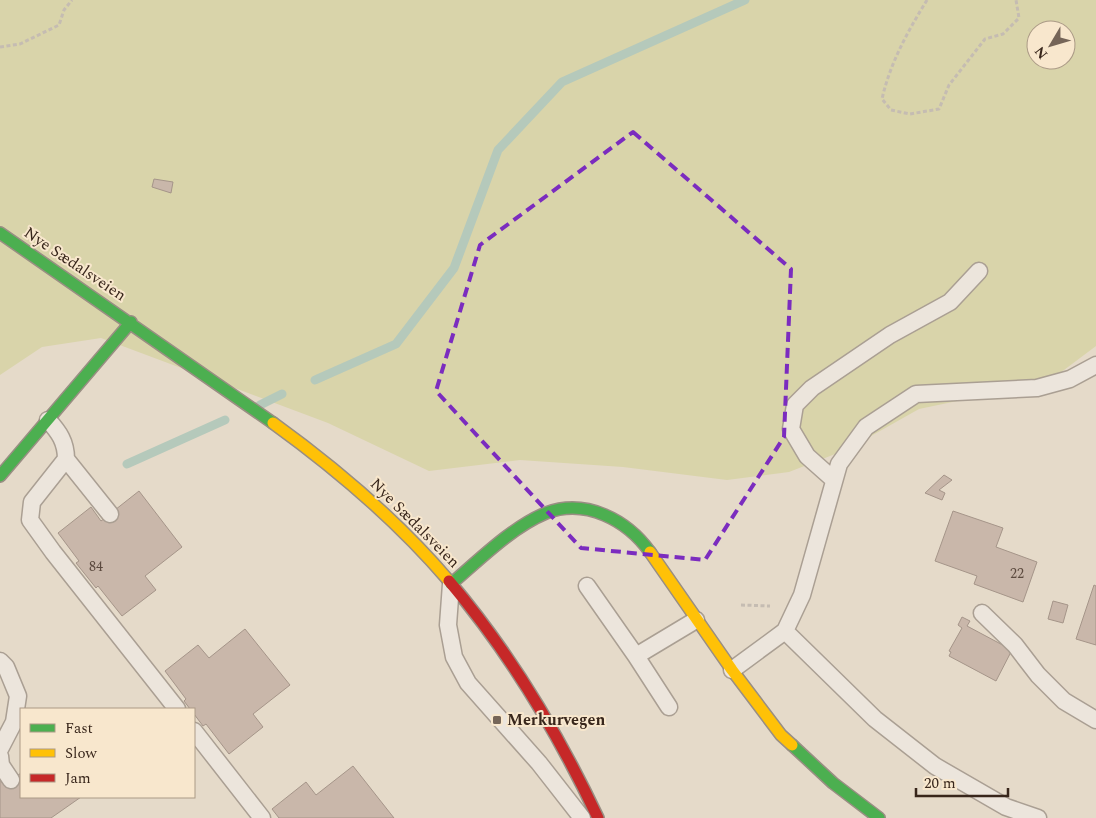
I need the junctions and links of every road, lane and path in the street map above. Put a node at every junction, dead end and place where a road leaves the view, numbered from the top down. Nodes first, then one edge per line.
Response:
1 (72, 0) edge
2 (927, 0) edge
3 (1016, 0) edge
4 (0, 47) edge
5 (0, 233) edge
6 (979, 271) dead end
7 (131, 322) junction
8 (1096, 364) edge
9 (48, 420) junction
10 (66, 459) junction
11 (0, 476) edge
12 (834, 480) junction
13 (110, 514) dead end
14 (451, 584) junction
15 (587, 586) dead end
16 (982, 613) dead end
17 (696, 620) junction
18 (785, 631) junction
19 (636, 656) junction
20 (0, 661) edge
21 (732, 670) junction
22 (669, 707) dead end
23 (175, 708) edge
24 (1096, 720) edge
25 (195, 732) edge
26 (0, 749) edge
27 (0, 756) edge
28 (11, 780) dead end
29 (262, 818) edge
30 (582, 818) edge
31 (598, 818) edge
32 (879, 818) edge
33 (1038, 818) edge

1 - 4 path
2 - 3 path
5 - 7 main road, Nye Sædalsveien
6 - 12 lane
7 - 9 main road, Nye Sædalsveien
7 - 14 main road, Nye Sædalsveien
8 - 12 lane
9 - 10 lane
9 - 11 main road, Nye Sædalsveien
10 - 13 lane
10 - 23 lane
12 - 18 lane
14 - 17 main road
14 - 30 lane
14 - 31 main road, Nye Sædalsveien
15 - 19 lane
16 - 24 lane
17 - 19 lane
17 - 21 main road
18 - 21 lane
18 - 33 lane
19 - 22 lane
20 - 26 lane
21 - 32 main road
25 - 29 lane
27 - 28 lane

